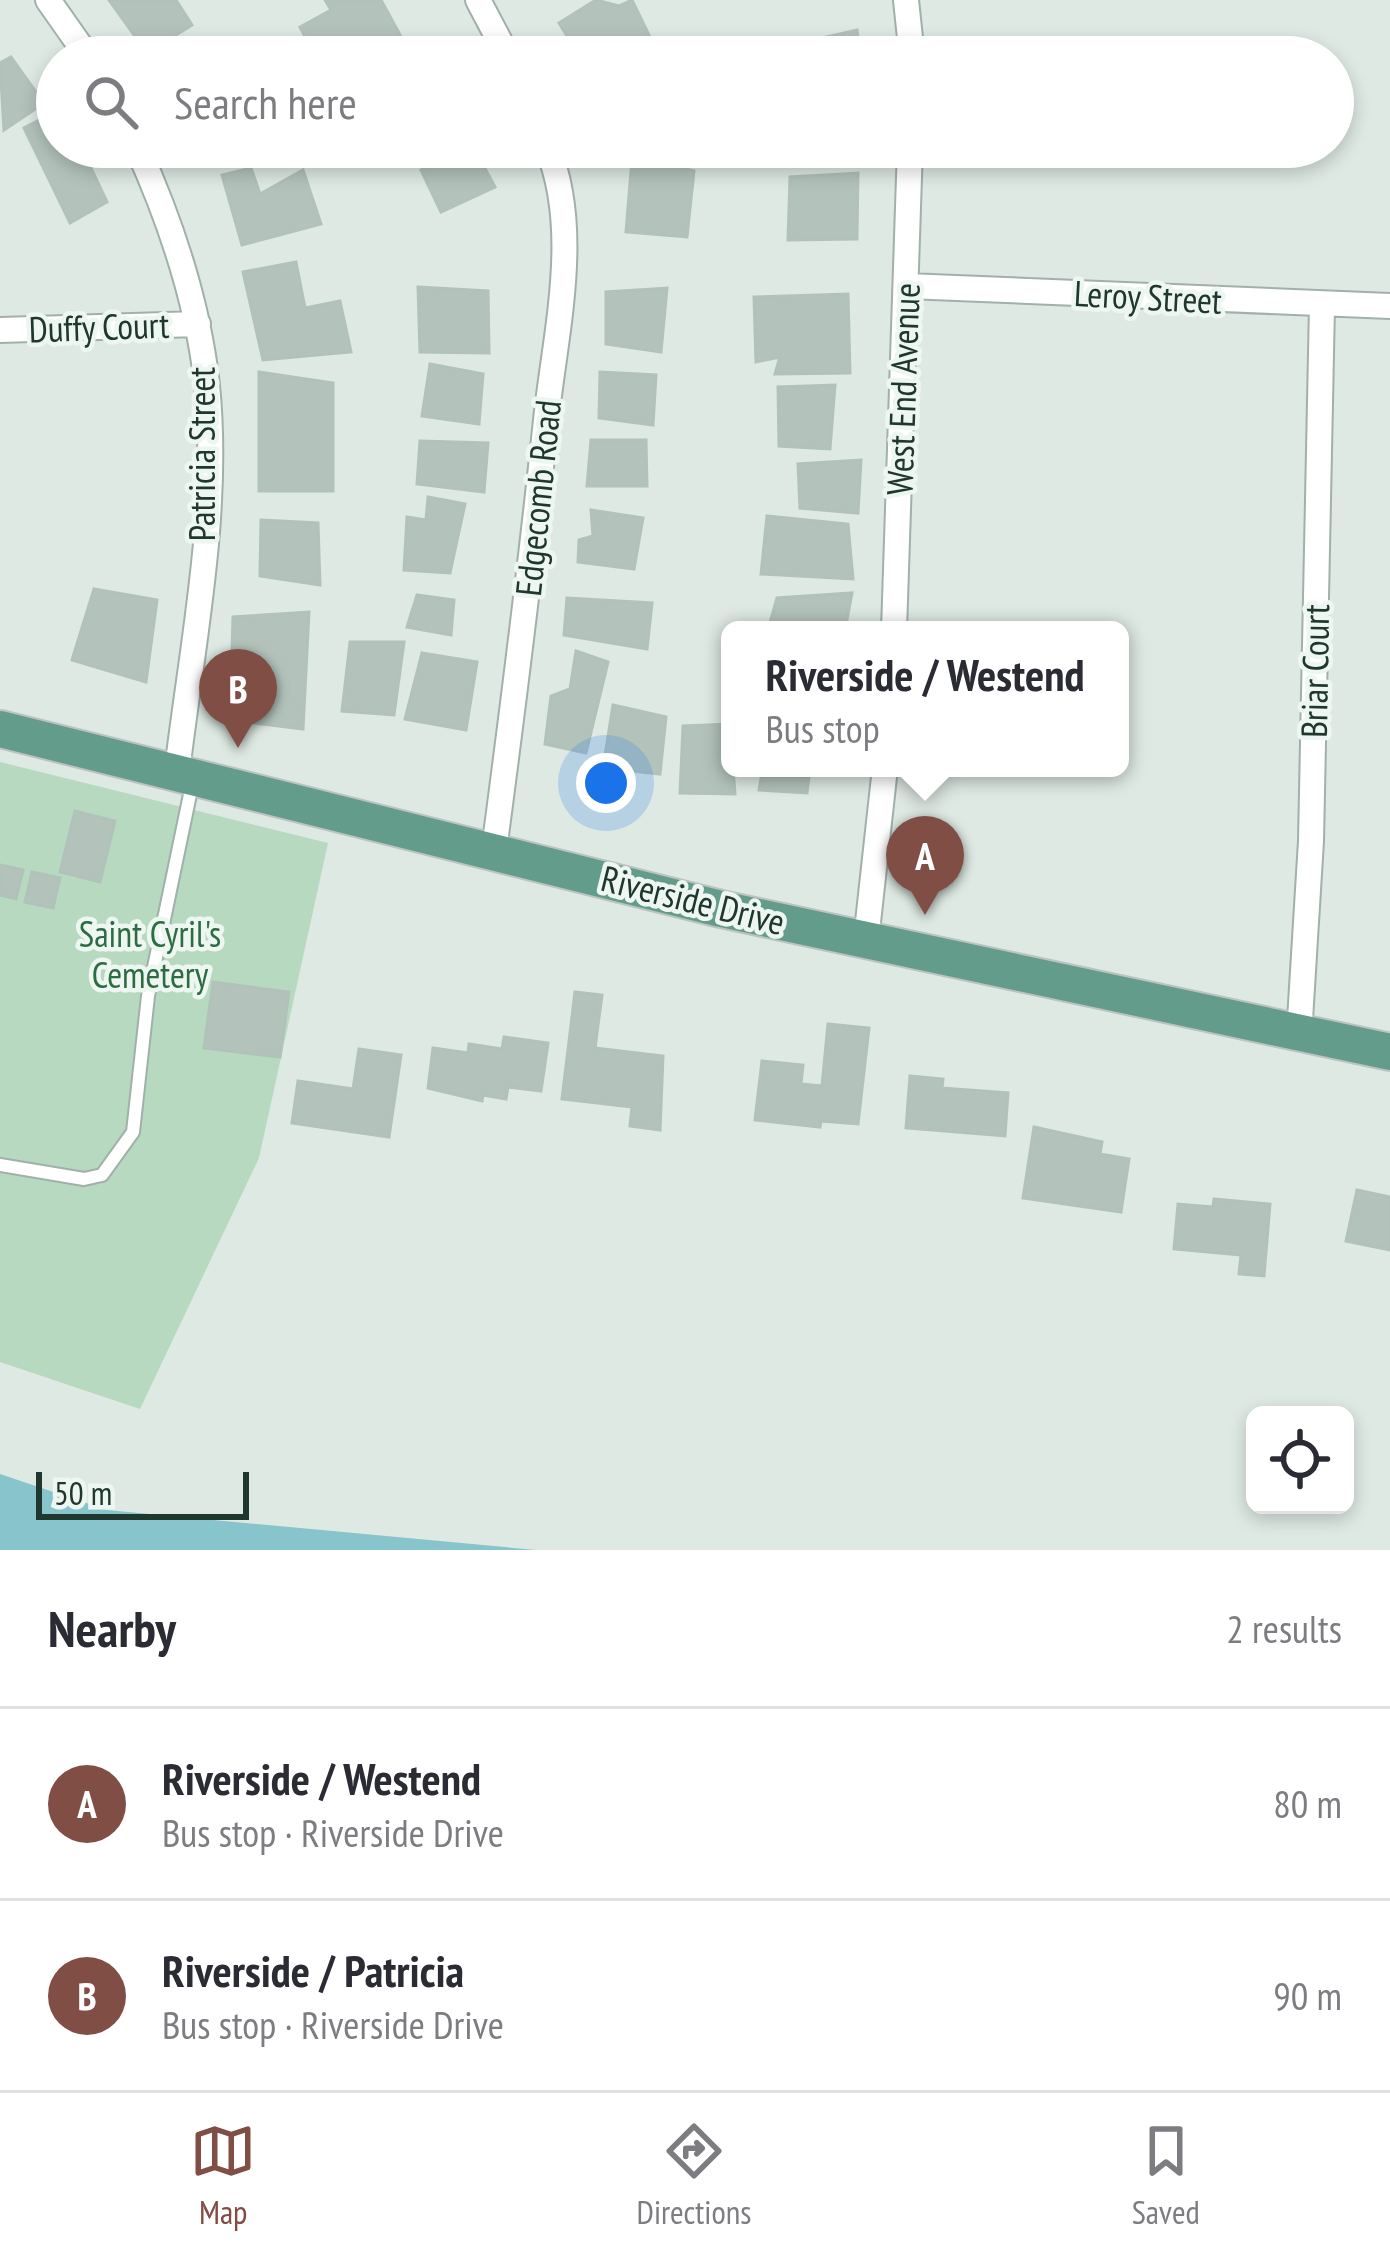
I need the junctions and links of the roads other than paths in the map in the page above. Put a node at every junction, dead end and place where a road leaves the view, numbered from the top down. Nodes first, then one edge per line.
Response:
1 (48, 0) edge
2 (478, 0) edge
3 (906, 0) edge
4 (73, 36) edge
5 (497, 36) edge
6 (910, 36) edge
7 (145, 168) edge
8 (553, 168) edge
9 (910, 168) edge
10 (907, 286) junction
11 (1322, 305) junction
12 (1390, 306) edge
13 (198, 324) junction
14 (0, 329) edge
15 (894, 621) edge
16 (0, 729) edge
17 (185, 773) junction
18 (884, 777) edge
19 (494, 850) junction
20 (866, 940) junction
21 (1299, 1036) junction
22 (1390, 1052) edge
23 (0, 1165) edge

1 - 4 street
2 - 5 street
3 - 6 street
7 - 13 street, Patricia Street
8 - 19 street, Edgecomb Road
9 - 10 street, West End Avenue
10 - 11 street, Leroy Street
10 - 15 street, West End Avenue
11 - 12 street, Leroy Street
11 - 21 street, Briar Court
13 - 14 street, Duffy Court
13 - 17 street, Patricia Street
16 - 17 main road, Riverside Drive
17 - 19 main road, Riverside Drive
17 - 23 lane
18 - 20 street
19 - 20 main road, Riverside Drive
20 - 21 main road, Riverside Drive
21 - 22 main road, Riverside Drive

